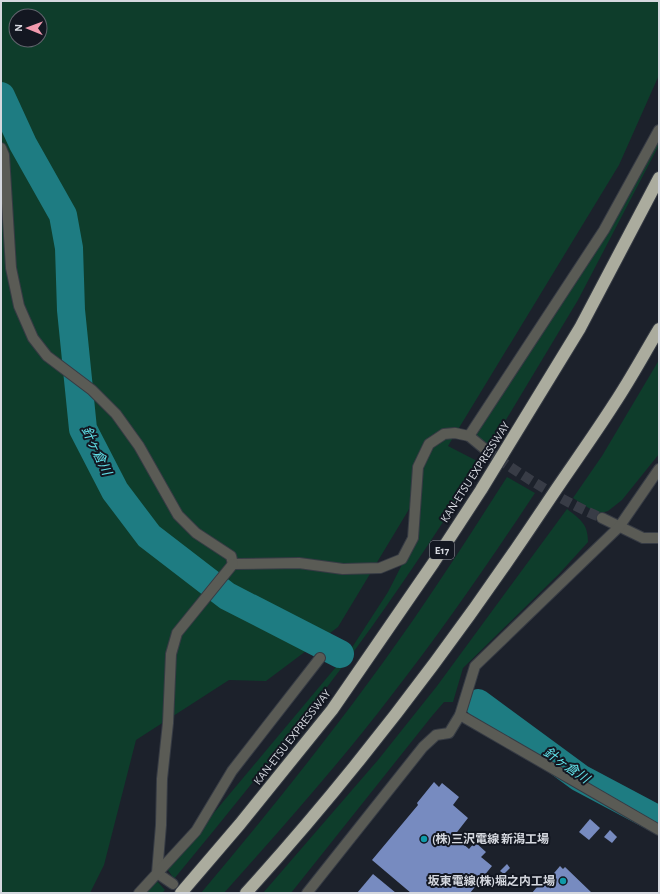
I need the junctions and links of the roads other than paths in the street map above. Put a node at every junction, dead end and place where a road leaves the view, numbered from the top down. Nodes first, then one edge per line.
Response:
1 (659, 130) edge
2 (1, 148) edge
3 (659, 178) edge
4 (659, 329) edge
5 (469, 436) junction
6 (486, 450) tunnel mouth
7 (659, 469) edge
8 (602, 518) tunnel mouth
9 (619, 527) junction
10 (659, 538) edge
11 (233, 564) junction
12 (320, 658) dead end
13 (460, 715) junction
14 (659, 830) edge
15 (157, 873) junction
16 (173, 884) dead end
17 (139, 893) edge
18 (181, 893) edge
19 (246, 893) edge
20 (307, 893) edge

1 - 5 street
2 - 11 street
3 - 18 highway, KAN-ETSU EXPRESSWAY / E17
4 - 19 highway
5 - 6 street
5 - 11 street
7 - 9 street
8 - 9 street
9 - 10 street
9 - 13 street
11 - 15 street
12 - 15 street
13 - 14 street
13 - 20 street
15 - 16 street
15 - 17 street

